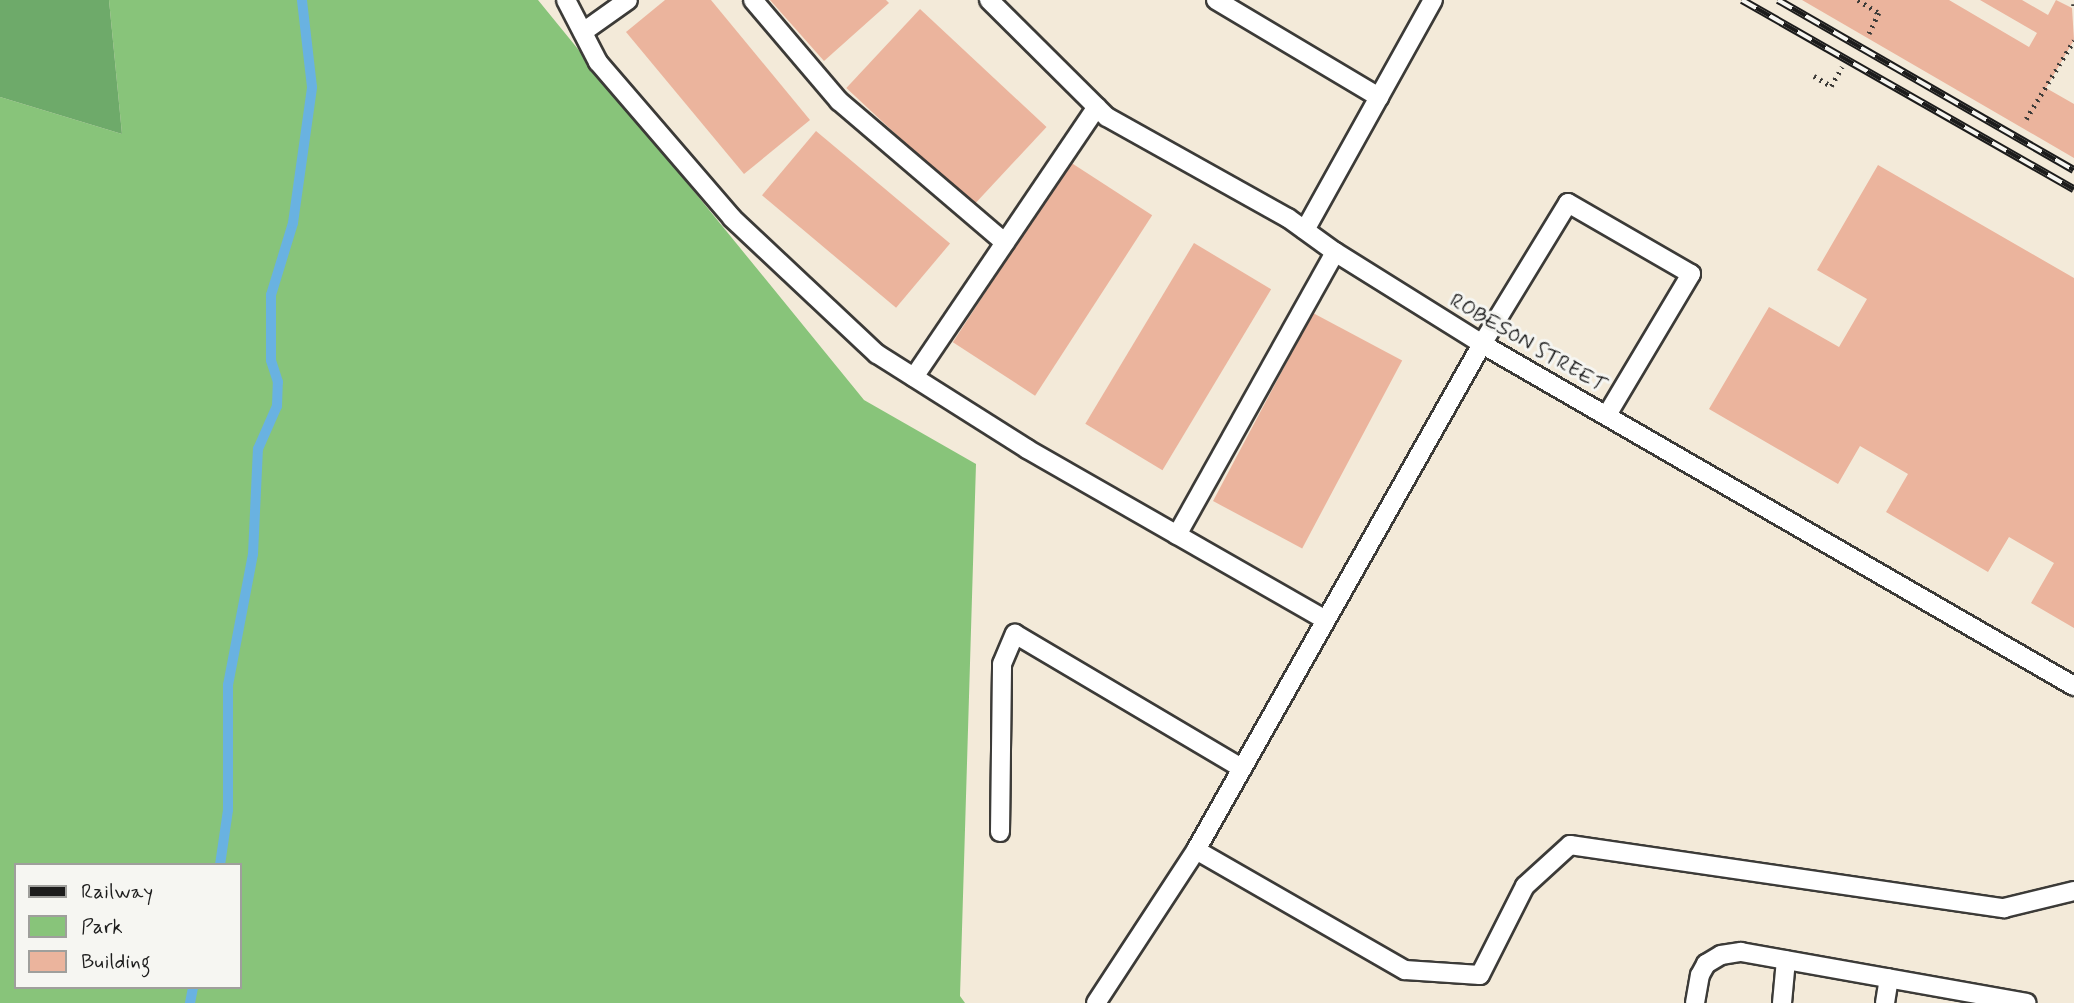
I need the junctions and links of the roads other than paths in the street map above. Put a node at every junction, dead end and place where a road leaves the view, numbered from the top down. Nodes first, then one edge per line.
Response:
1 (566, 0) edge
2 (628, 0) edge
3 (754, 0) edge
4 (989, 0) edge
5 (1216, 0) edge
6 (1433, 0) edge
7 (583, 32) junction
8 (1379, 97) junction
9 (1097, 107) junction
10 (1306, 230) junction
11 (1005, 243) junction
12 (1335, 252) junction
13 (1482, 344) junction
14 (914, 377) junction
15 (1607, 415) junction
16 (1177, 536) junction
17 (1326, 620) junction
18 (2074, 686) edge
19 (1242, 768) junction
20 (1000, 832) dead end
21 (1196, 850) junction
22 (2074, 891) edge
23 (1786, 960) junction
24 (1889, 978) junction
25 (1096, 1003) edge
26 (1695, 1003) edge
27 (1782, 1003) edge
28 (1885, 1003) edge
29 (2026, 1003) edge

1 - 7 lane
2 - 7 lane
3 - 11 lane
4 - 9 lane, ROBESON STREET
5 - 8 lane
6 - 8 lane
7 - 14 lane
8 - 10 lane
9 - 10 lane, ROBESON STREET
9 - 11 lane
10 - 12 lane, ROBESON STREET
11 - 14 lane
12 - 13 lane, ROBESON STREET
12 - 16 lane
13 - 15 lane, ROBESON STREET
13 - 15 lane
13 - 17 lane
14 - 16 lane
15 - 18 lane, ROBESON STREET
16 - 17 lane
17 - 19 lane
19 - 20 lane
19 - 21 lane
21 - 22 lane
21 - 25 lane
23 - 24 lane
23 - 26 lane
23 - 27 lane
24 - 28 lane
24 - 29 lane

